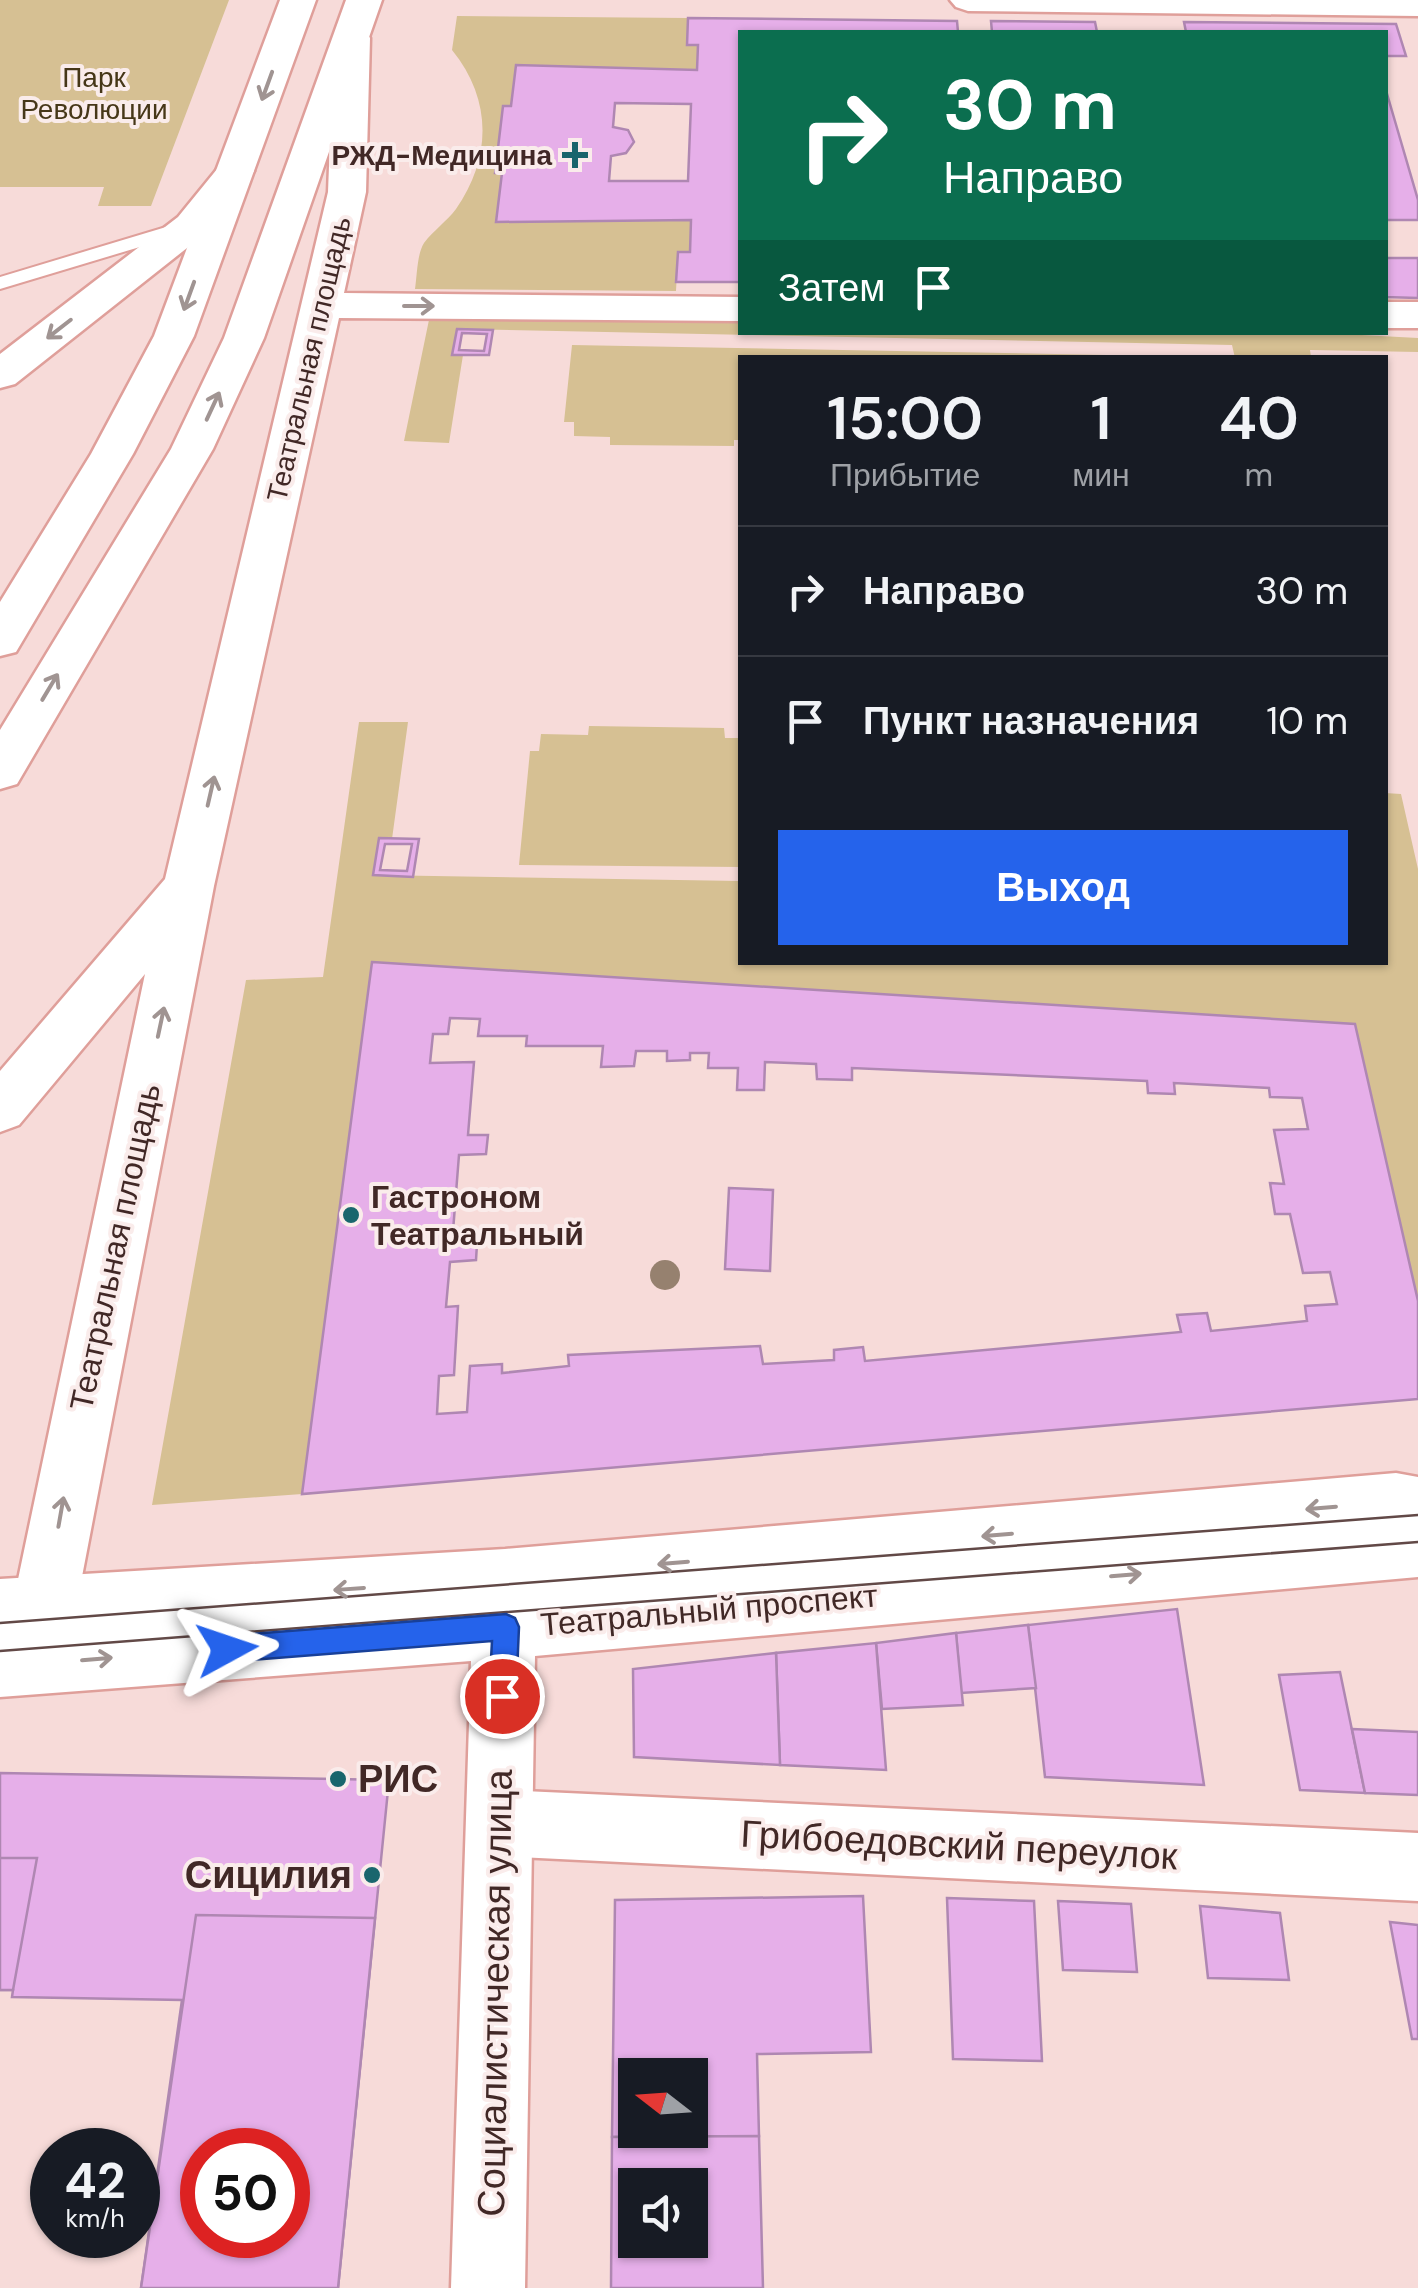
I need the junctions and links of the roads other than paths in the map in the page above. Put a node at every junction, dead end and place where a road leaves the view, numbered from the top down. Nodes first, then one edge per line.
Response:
1 (298, 0) edge
2 (968, 0) edge
3 (1418, 5) edge
4 (358, 19) edge
5 (235, 172) junction
6 (192, 225) junction
7 (0, 283) edge
8 (322, 305) junction
9 (738, 309) edge
10 (1388, 314) edge
11 (1418, 315) edge
12 (0, 375) edge
13 (0, 640) edge
14 (0, 770) edge
15 (189, 886) junction
16 (0, 1109) edge
17 (1418, 1506) edge
18 (1418, 1548) edge
19 (506, 1603) junction
20 (22, 1608) edge
21 (0, 1666) edge
22 (500, 1823) junction
23 (1418, 1867) edge
24 (488, 2288) edge

1 -> 5 street
2 - 3 street
4 - 8 street, Театральная площадь
14 -> 4 street, Театральная площадь
5 - 6 street
5 -> 13 street
6 - 7 lane
6 -> 12 street
8 -> 9 street
15 -> 8 street, Театральная площадь
10 - 11 street
15 - 16 street, Театральная площадь
20 -> 15 street, Театральная площадь
17 -> 19 street, Театральный проспект
19 -> 18 street, Театральный проспект
19 -> 20 street, Театральный проспект
21 -> 19 street, Театральный проспект
19 - 22 street, Социалистическая улица
22 - 23 street, Грибоедовский переулок
22 - 24 street, Социалистическая улица

